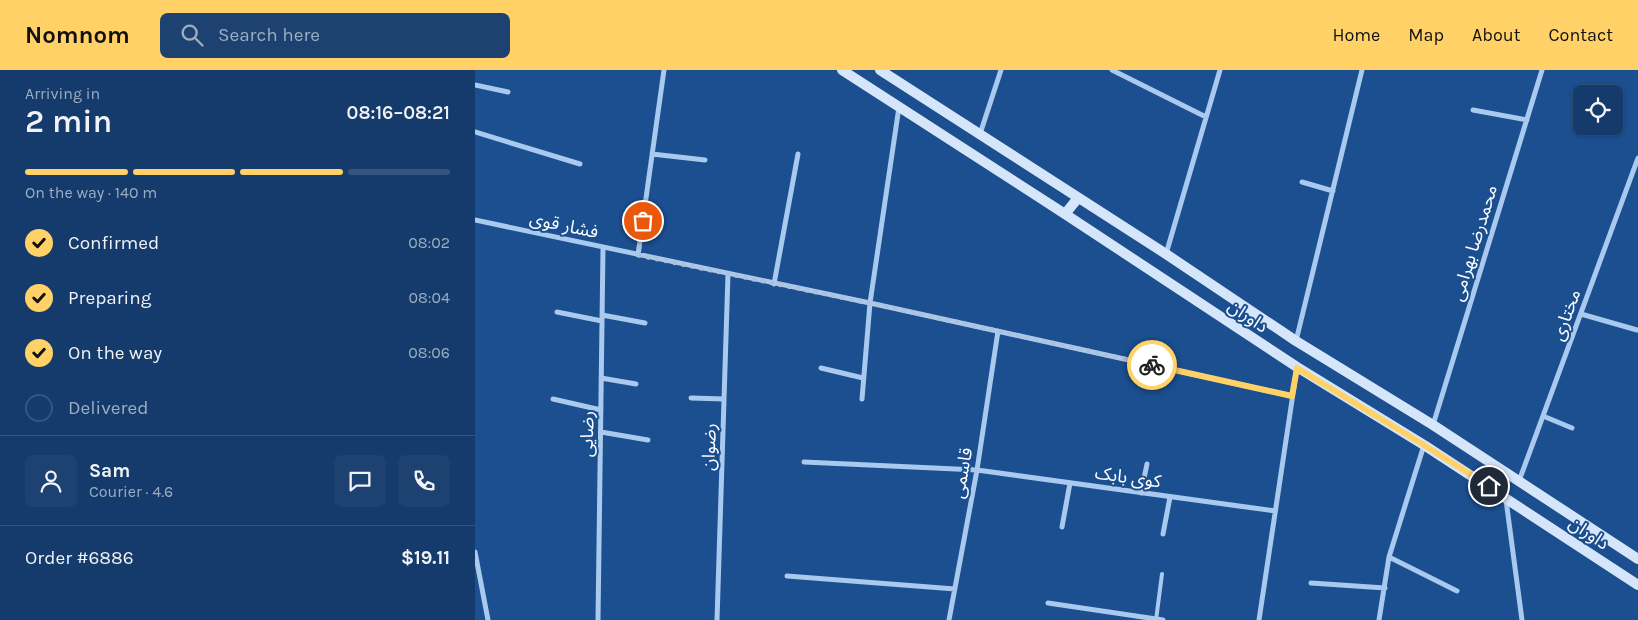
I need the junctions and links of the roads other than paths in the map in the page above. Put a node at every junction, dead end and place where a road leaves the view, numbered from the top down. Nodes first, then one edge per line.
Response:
1 (664, 70) edge
2 (842, 70) edge
3 (880, 70) edge
4 (1001, 70) edge
5 (1112, 70) edge
6 (1220, 70) edge
7 (1363, 70) edge
8 (1542, 70) edge
9 (475, 85) edge
10 (507, 92) dead end
11 (899, 107) junction
12 (1473, 110) dead end
13 (1206, 117) junction
14 (1527, 120) junction
15 (475, 132) edge
16 (980, 134) junction
17 (652, 154) junction
18 (798, 154) dead end
19 (1638, 158) edge
20 (705, 160) dead end
21 (580, 164) dead end
22 (1302, 182) dead end
23 (1333, 190) junction
24 (1078, 198) junction
25 (1065, 214) junction
26 (475, 220) edge
27 (603, 248) junction
28 (1166, 254) junction
29 (638, 255) junction
30 (728, 274) junction
31 (774, 284) junction
32 (870, 303) junction
33 (557, 312) dead end
34 (1581, 314) junction
35 (602, 318) junction
36 (645, 323) dead end
37 (1637, 330) dead end
38 (997, 331) junction
39 (1296, 341) junction
40 (821, 368) dead end
41 (1297, 368) junction
42 (601, 378) junction
43 (863, 378) junction
44 (635, 384) dead end
45 (1292, 396) junction
46 (691, 398) dead end
47 (553, 399) dead end
48 (724, 399) junction
49 (861, 399) dead end
50 (601, 410) junction
51 (1543, 416) junction
52 (1433, 425) junction
53 (1572, 428) dead end
54 (601, 432) junction
55 (648, 440) dead end
56 (1424, 445) junction
57 (804, 462) dead end
58 (1147, 464) dead end
59 (977, 470) junction
60 (1519, 481) junction
61 (1070, 483) junction
62 (1141, 493) junction
63 (1170, 497) junction
64 (1505, 497) junction
65 (1275, 511) junction
66 (1062, 527) dead end
67 (1163, 534) dead end
68 (475, 552) edge
69 (1389, 557) junction
70 (1638, 559) edge
71 (1162, 574) dead end
72 (787, 576) dead end
73 (1311, 583) dead end
74 (1638, 585) edge
75 (955, 588) junction
76 (1385, 588) junction
77 (1457, 591) dead end
78 (1048, 603) dead end
79 (1156, 619) edge
80 (488, 620) edge
81 (598, 620) edge
82 (717, 620) edge
83 (949, 620) edge
84 (1163, 620) edge
85 (1259, 620) edge
86 (1379, 620) edge
87 (1521, 620) edge

1 - 17 street
2 - 11 main road, داوران
3 - 16 main road, داوران
4 - 16 street
5 - 13 street
6 - 13 street
7 - 23 street
8 - 14 street, محمدرضا بهرامی
9 - 10 street
11 - 25 main road, داوران
11 - 32 street
12 - 14 street
13 - 28 street
14 - 52 street, محمدرضا بهرامی
15 - 21 street
16 - 24 main road, داوران
17 - 20 street
17 - 29 street
18 - 31 street
19 - 34 street, مختاری
22 - 23 street
23 - 39 street
24 - 25 main road
24 - 28 main road, داوران
25 - 41 main road, داوران
26 - 27 street, فشار قوی
27 - 29 street, فشار قوی
27 - 35 street, رضایی
28 - 39 main road, داوران
29 - 30 street, فشار قوی
30 - 31 street, فشار قوی
30 - 48 street, رضوان
31 - 32 street, فشار قوی
32 - 38 street, فشار قوی
32 - 43 street
33 - 35 street
34 - 37 street
34 - 51 street, مختاری
35 - 36 street
35 - 42 street, رضایی
38 - 45 street, فشار قوی
38 - 59 street, قاسمی
39 - 52 main road, داوران
40 - 43 street
41 - 45 street
41 - 56 main road, داوران
42 - 44 street
42 - 50 street, رضایی
43 - 49 street
45 - 65 street
46 - 48 street
47 - 50 street
48 - 82 street, رضوان
50 - 54 street, رضایی
51 - 53 street
51 - 60 street, مختاری
52 - 60 main road, داوران
54 - 55 street
54 - 81 street, رضایی
56 - 64 main road, داوران
56 - 69 street
57 - 59 street, کوی بابک
58 - 62 street
59 - 61 street, کوی بابک
59 - 75 street, قاسمی
60 - 70 main road, داوران
61 - 62 street, کوی بابک
61 - 66 street
62 - 63 street, کوی بابک
63 - 65 street, کوی بابک
63 - 67 street
64 - 74 main road, داوران
64 - 87 street
65 - 85 street
68 - 80 street
69 - 76 street
69 - 77 street
71 - 79 lane
72 - 75 street
73 - 76 street
75 - 83 street, قاسمی
76 - 86 street
78 - 79 street
79 - 84 street

